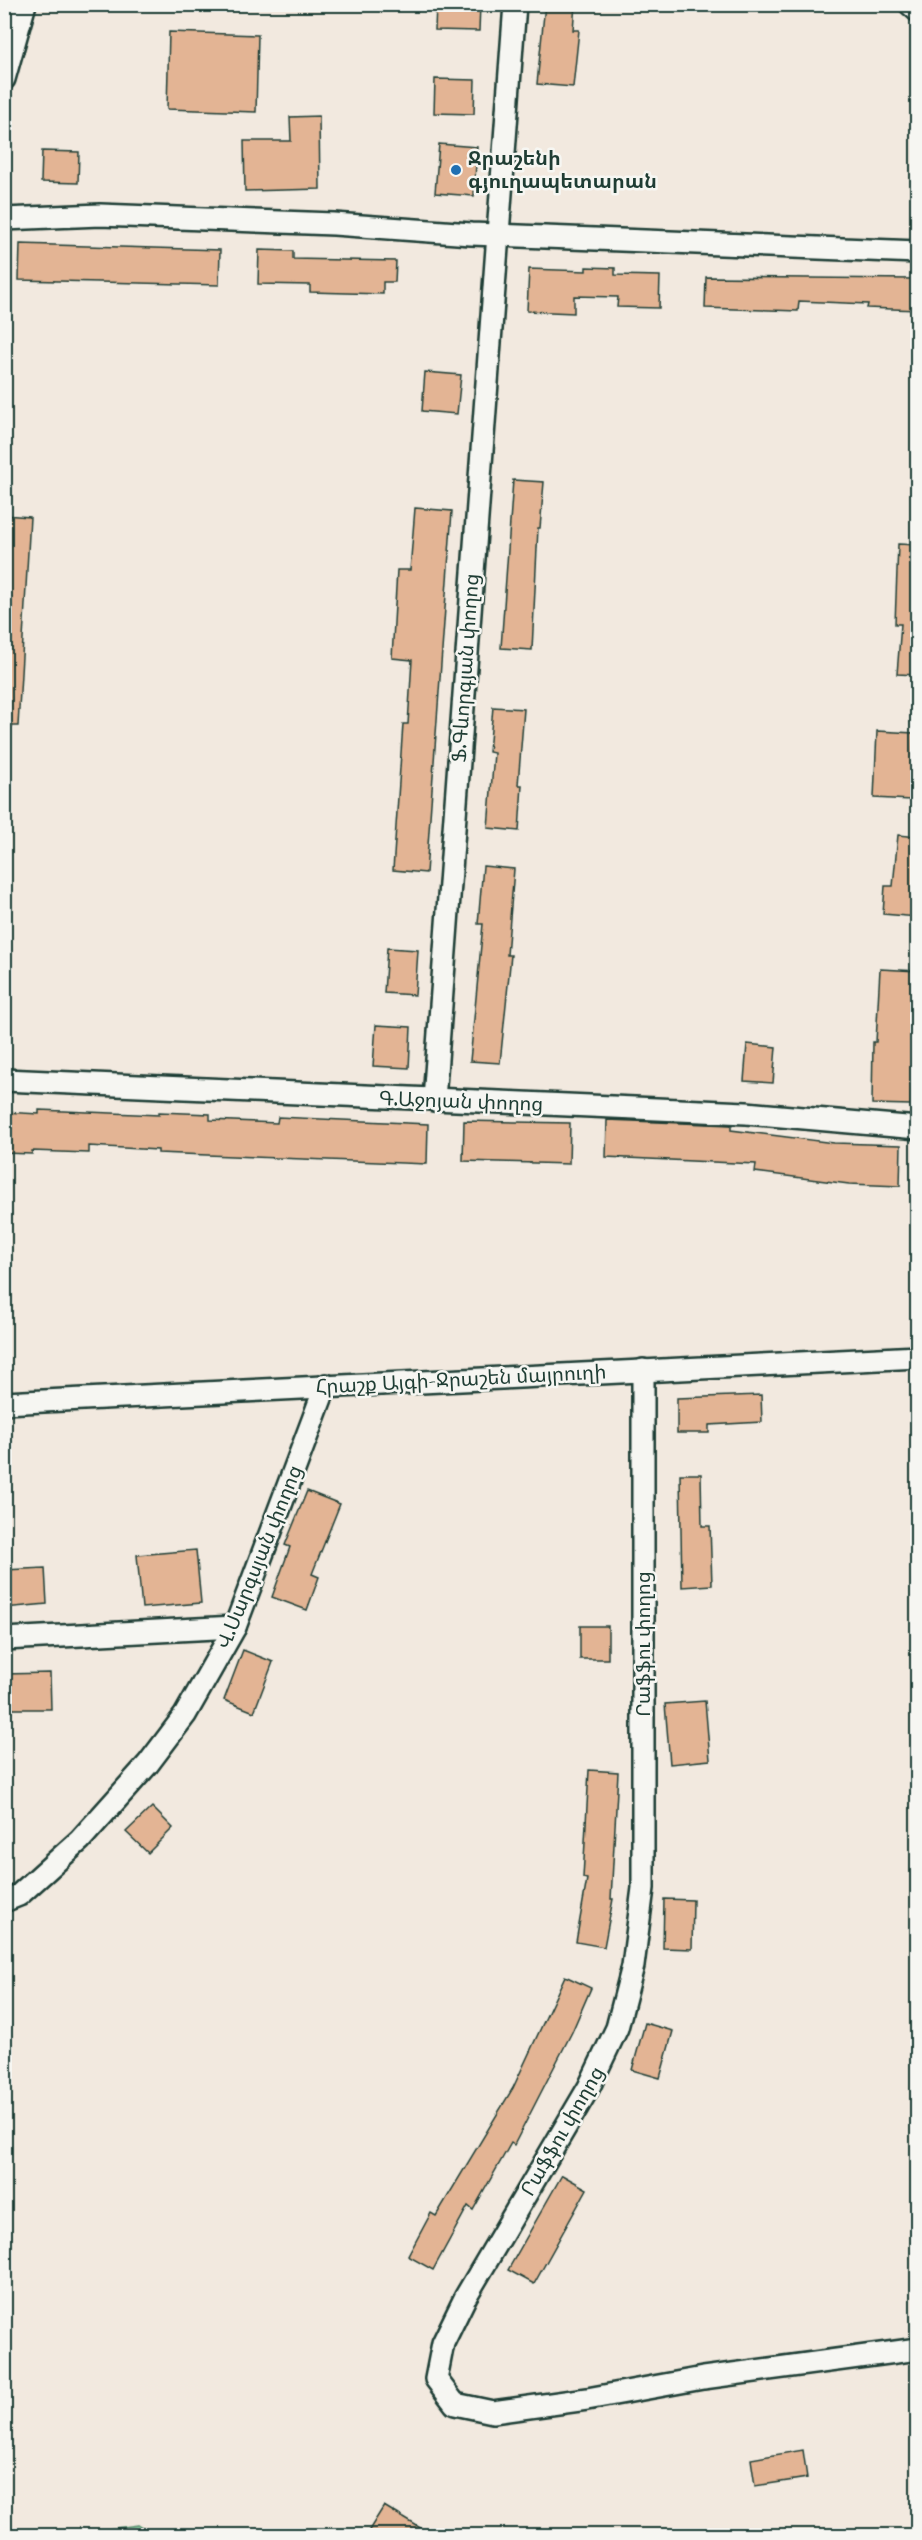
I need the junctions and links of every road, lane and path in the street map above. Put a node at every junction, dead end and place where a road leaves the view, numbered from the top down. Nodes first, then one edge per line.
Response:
1 (25, 4) edge
2 (515, 4) edge
3 (910, 4) edge
4 (918, 11) edge
5 (4, 79) edge
6 (4, 219) edge
7 (497, 235) junction
8 (918, 252) edge
9 (4, 1080) edge
10 (434, 1100) junction
11 (918, 1128) edge
12 (918, 1357) edge
13 (643, 1370) junction
14 (326, 1385) junction
15 (4, 1403) edge
16 (235, 1627) junction
17 (4, 1639) edge
18 (4, 1901) edge
19 (918, 2349) edge

1 - 5 street
2 - 7 street, Ֆ.Գևորգյան փողոց
3 - 4 street
6 - 7 street
7 - 8 street
7 - 10 street, Ֆ.Գևորգյան փողոց
9 - 10 street, Գ.Աջոյան փողոց
10 - 11 street, Գ.Աջոյան փողոց
12 - 13 street, Հրաշք Այգի-Ջրաշեն մայրուղի
13 - 14 street, Հրաշք Այգի-Ջրաշեն մայրուղի
13 - 19 street, Րաֆֆու փողոց
14 - 15 street, Հրաշք Այգի-Ջրաշեն մայրուղի
14 - 16 street, Վ.Սարգսյան փողոց
16 - 17 street
16 - 18 street, Վ.Սարգսյան փողոց

